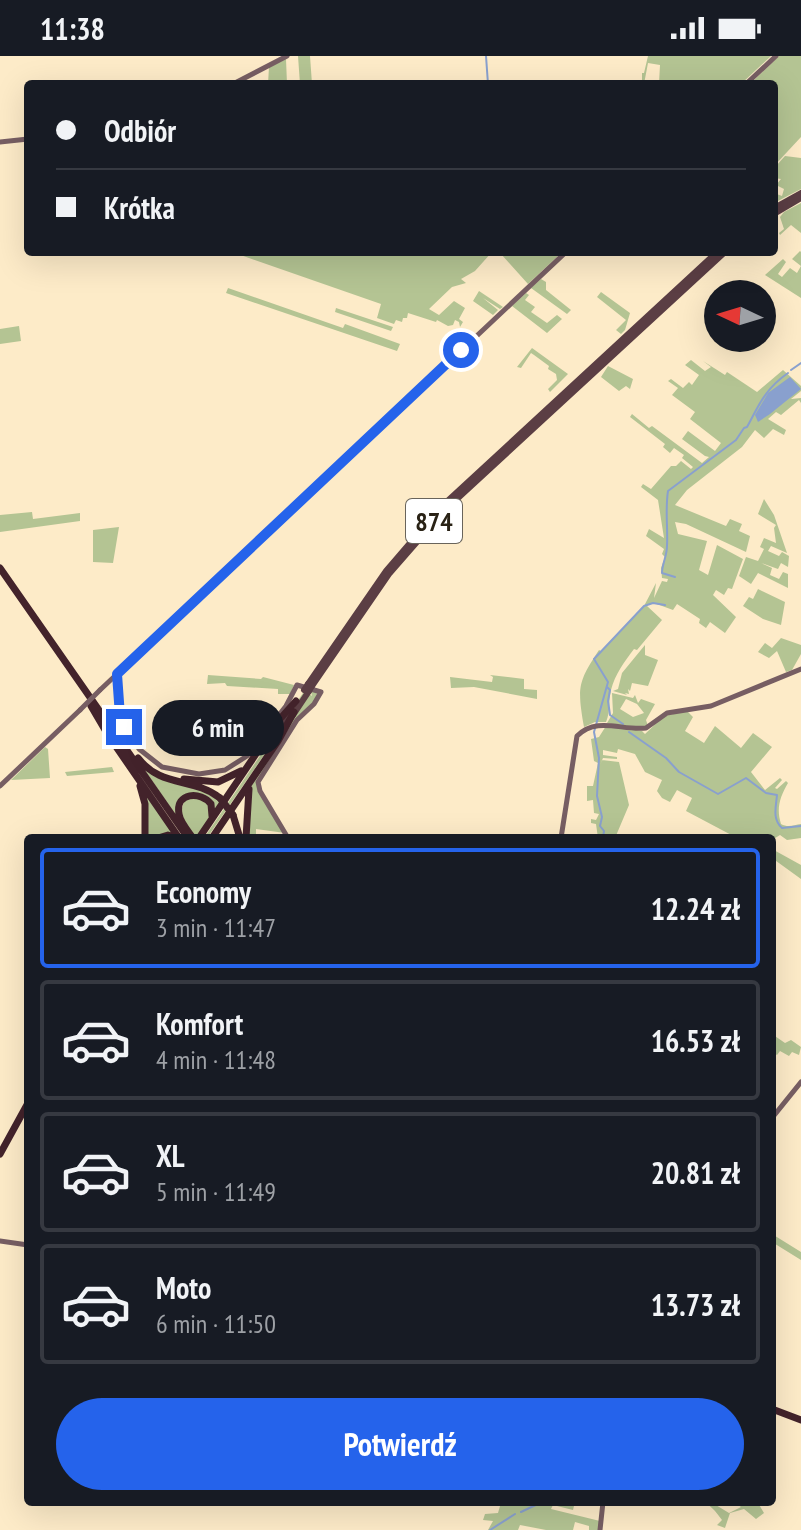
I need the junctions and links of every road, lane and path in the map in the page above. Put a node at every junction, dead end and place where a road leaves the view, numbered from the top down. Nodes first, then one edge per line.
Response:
1 (287, 56) edge
2 (776, 56) edge
3 (241, 80) edge
4 (750, 80) edge
5 (24, 139) edge
6 (0, 142) edge
7 (801, 196) edge
8 (778, 209) edge
9 (562, 256) edge
10 (713, 256) edge
11 (721, 256) edge
12 (563, 398) junction
13 (0, 571) edge
14 (801, 669) edge
15 (117, 674) junction
16 (308, 688) junction
17 (87, 695) junction
18 (296, 701) junction
19 (294, 712) junction
20 (135, 755) junction
21 (251, 761) junction
22 (132, 770) junction
23 (258, 776) junction
24 (243, 782) junction
25 (0, 786) edge
26 (207, 825) junction
27 (145, 834) edge
28 (190, 834) edge
29 (191, 834) edge
30 (191, 834) edge
31 (198, 834) edge
32 (198, 834) edge
33 (198, 834) edge
34 (241, 834) edge
35 (243, 834) edge
36 (286, 834) edge
37 (562, 834) edge
38 (801, 1082) edge
39 (24, 1101) edge
40 (24, 1110) edge
41 (776, 1113) edge
42 (0, 1144) edge
43 (0, 1154) edge
44 (0, 1241) edge
45 (24, 1244) edge
46 (776, 1412) edge
47 (801, 1421) edge
48 (603, 1506) edge
49 (600, 1530) edge

1 - 3 street
2 - 4 street
5 - 6 street
7 - 8 main road
9 - 15 street
10 - 12 main road, 874
11 - 12 main road, 874
12 - 16 main road, 874
13 - 17 highway
14 - 37 street
15 - 23 street
15 - 25 street, bridge
16 - 18 main road, 874
16 - 19 main road, 874
17 - 20 highway
17 - 22 highway
17 - 29 highway
18 - 21 highway
18 - 24 main road, 874
19 - 23 highway
19 - 24 main road, 874
20 - 21 highway
20 - 34 highway, bridge
21 - 26 highway
22 - 27 highway
22 - 28 highway
23 - 31 highway
23 - 35 highway
23 - 36 street
24 - 32 highway, 874
26 - 30 highway
26 - 33 highway
38 - 41 street
39 - 42 highway
40 - 43 highway
44 - 45 street
46 - 47 highway
48 - 49 street

